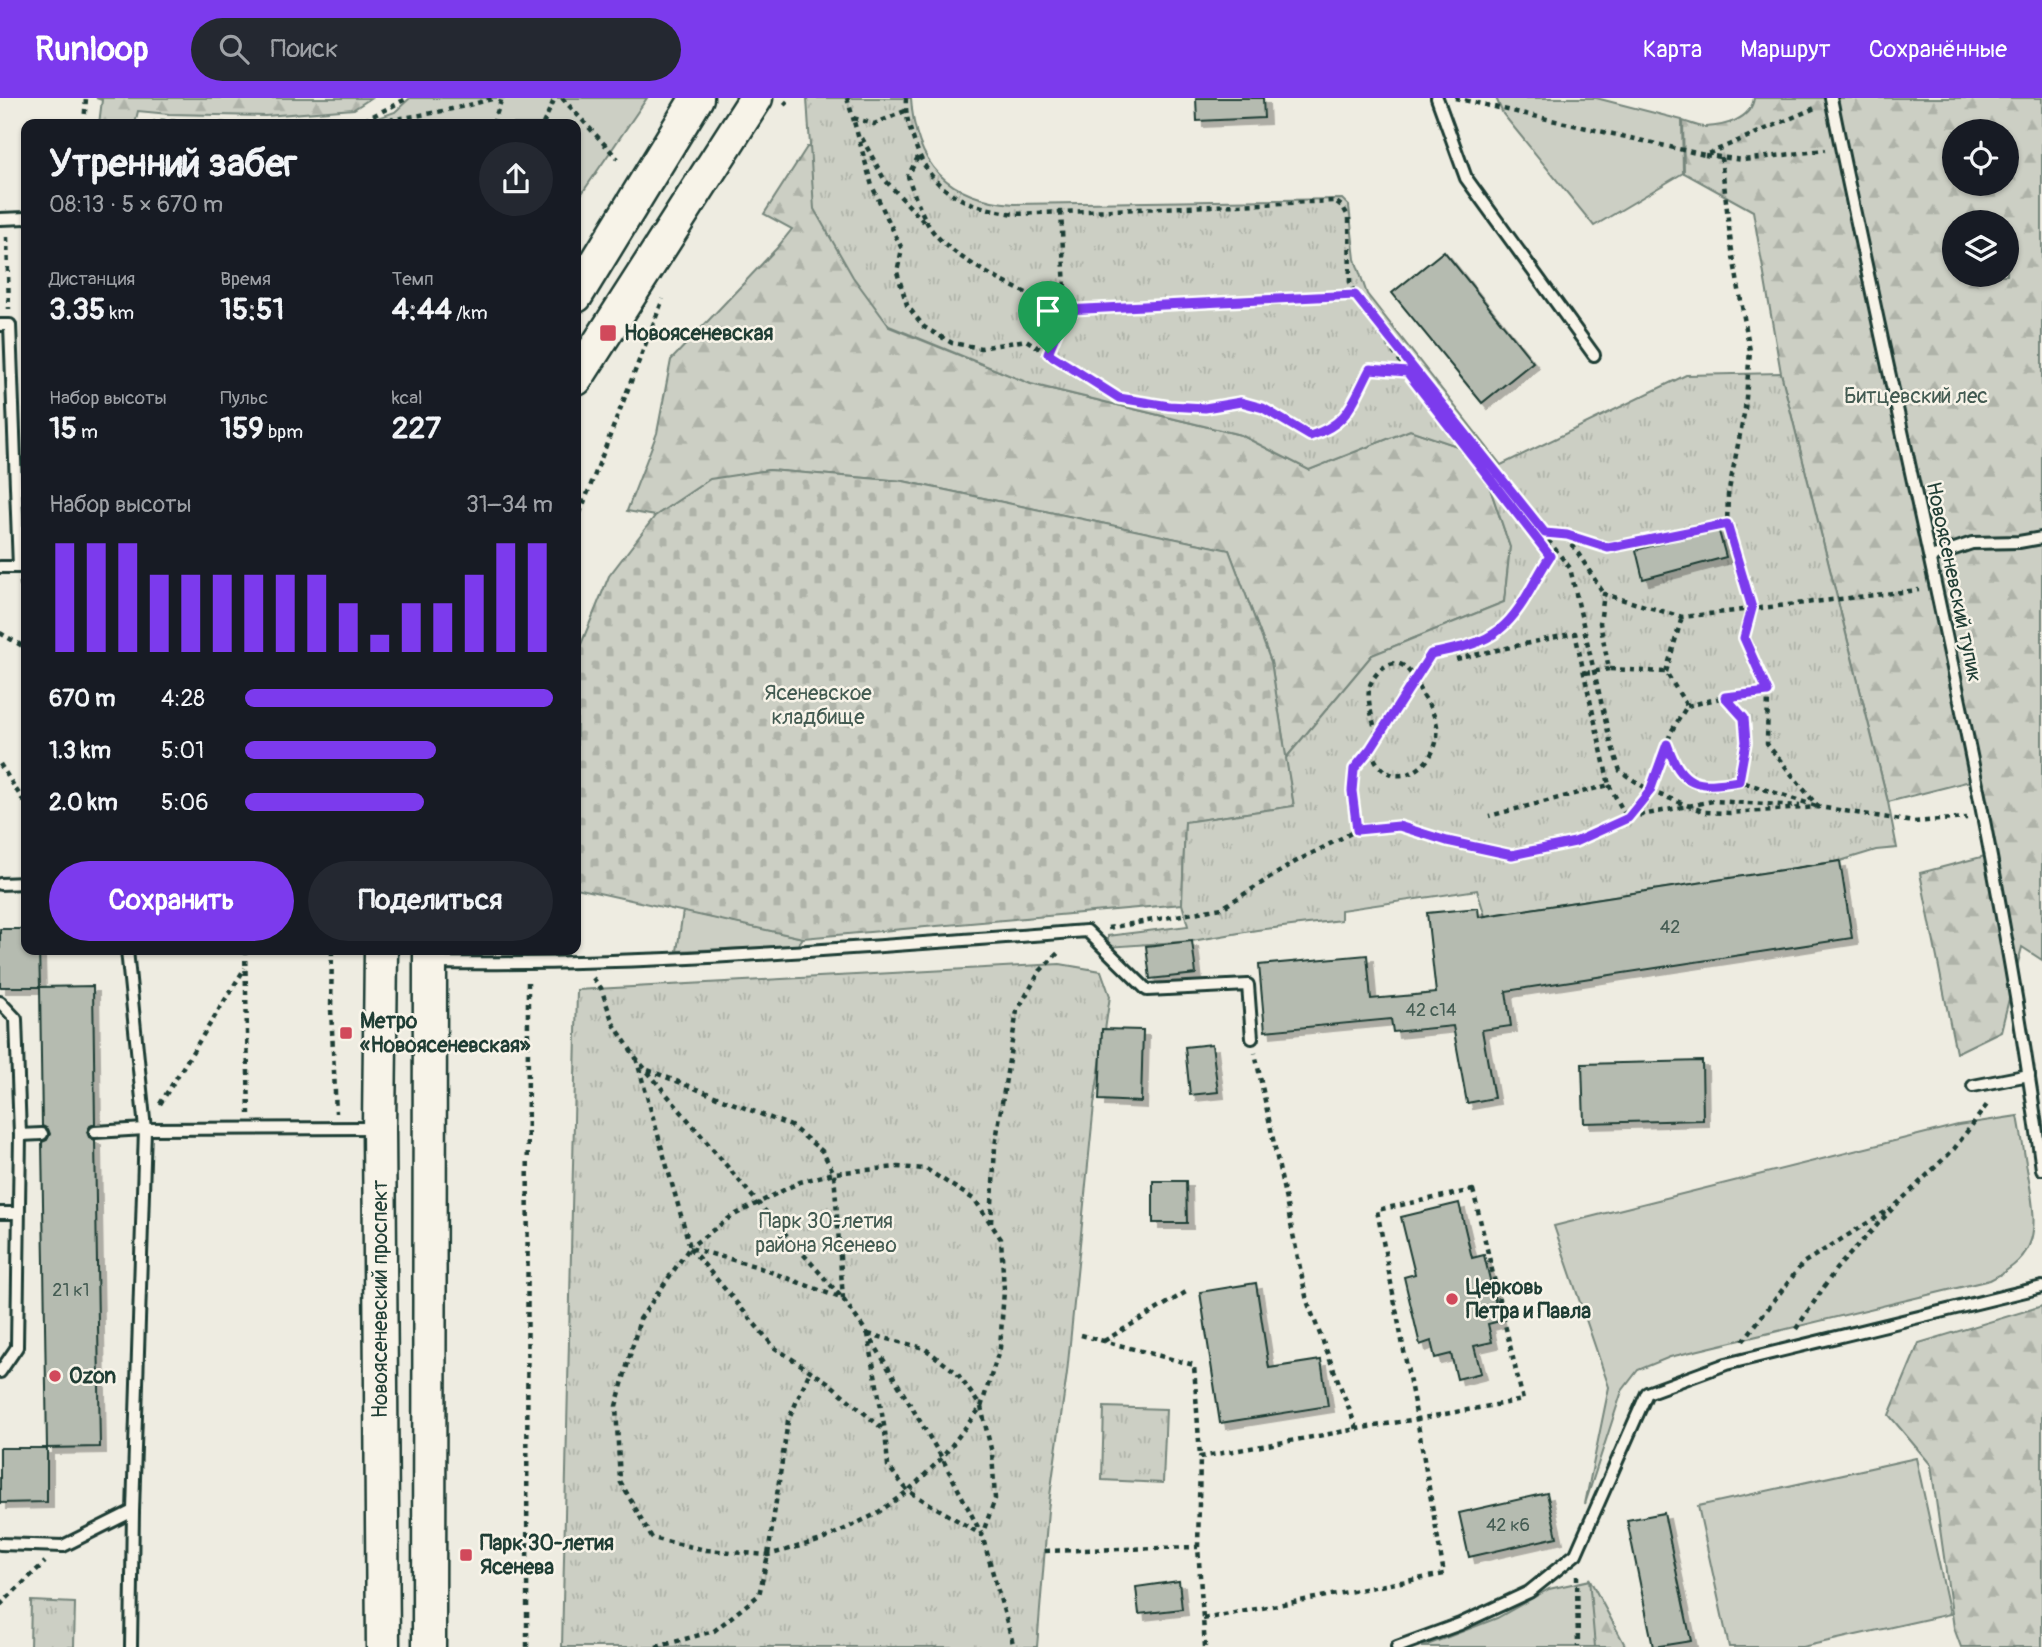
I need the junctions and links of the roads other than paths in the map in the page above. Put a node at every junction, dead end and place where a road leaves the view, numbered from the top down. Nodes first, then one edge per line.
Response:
1 (697, 98) edge
2 (1437, 98) edge
3 (1831, 99) edge
4 (766, 106) edge
5 (3, 218) edge
6 (21, 218) edge
7 (581, 288) edge
8 (5, 325) edge
9 (1594, 355) dead end
10 (581, 372) edge
11 (2042, 538) edge
12 (21, 553) edge
13 (1931, 557) junction
14 (0, 567) edge
15 (21, 567) edge
16 (21, 883) edge
17 (0, 884) edge
18 (128, 955) edge
19 (381, 955) edge
20 (430, 956) edge
21 (0, 1002) edge
22 (1252, 1038) road end
23 (2029, 1075) junction
24 (1973, 1086) dead end
25 (379, 1128) junction
26 (145, 1129) junction
27 (95, 1132) dead end
28 (42, 1134) dead end
29 (20, 1135) junction
30 (2042, 1169) edge
31 (0, 1213) edge
32 (18, 1213) junction
33 (2042, 1287) edge
34 (0, 1372) edge
35 (132, 1511) junction
36 (0, 1544) edge
37 (131, 1647) edge
38 (383, 1647) edge
39 (429, 1647) edge
40 (1397, 1647) edge

1 - 7 street
2 - 9 lane
3 - 13 lane, Новоясеневский тупик
4 - 10 street
5 - 6 lane
8 - 12 lane
11 - 13 lane
13 - 23 lane, Новоясеневский тупик
14 - 15 lane
16 - 17 lane
18 - 26 lane
19 - 25 street, Новоясеневский проспект
20 - 22 lane
20 - 39 street
21 - 29 lane
23 - 24 lane
23 - 30 lane, Новоясеневский тупик
25 - 26 lane
25 - 38 street, Новоясеневский проспект
26 - 27 lane
26 - 35 lane
28 - 29 lane
29 - 32 lane
31 - 32 lane
32 - 34 lane
33 - 40 lane
35 - 36 lane
35 - 37 lane

